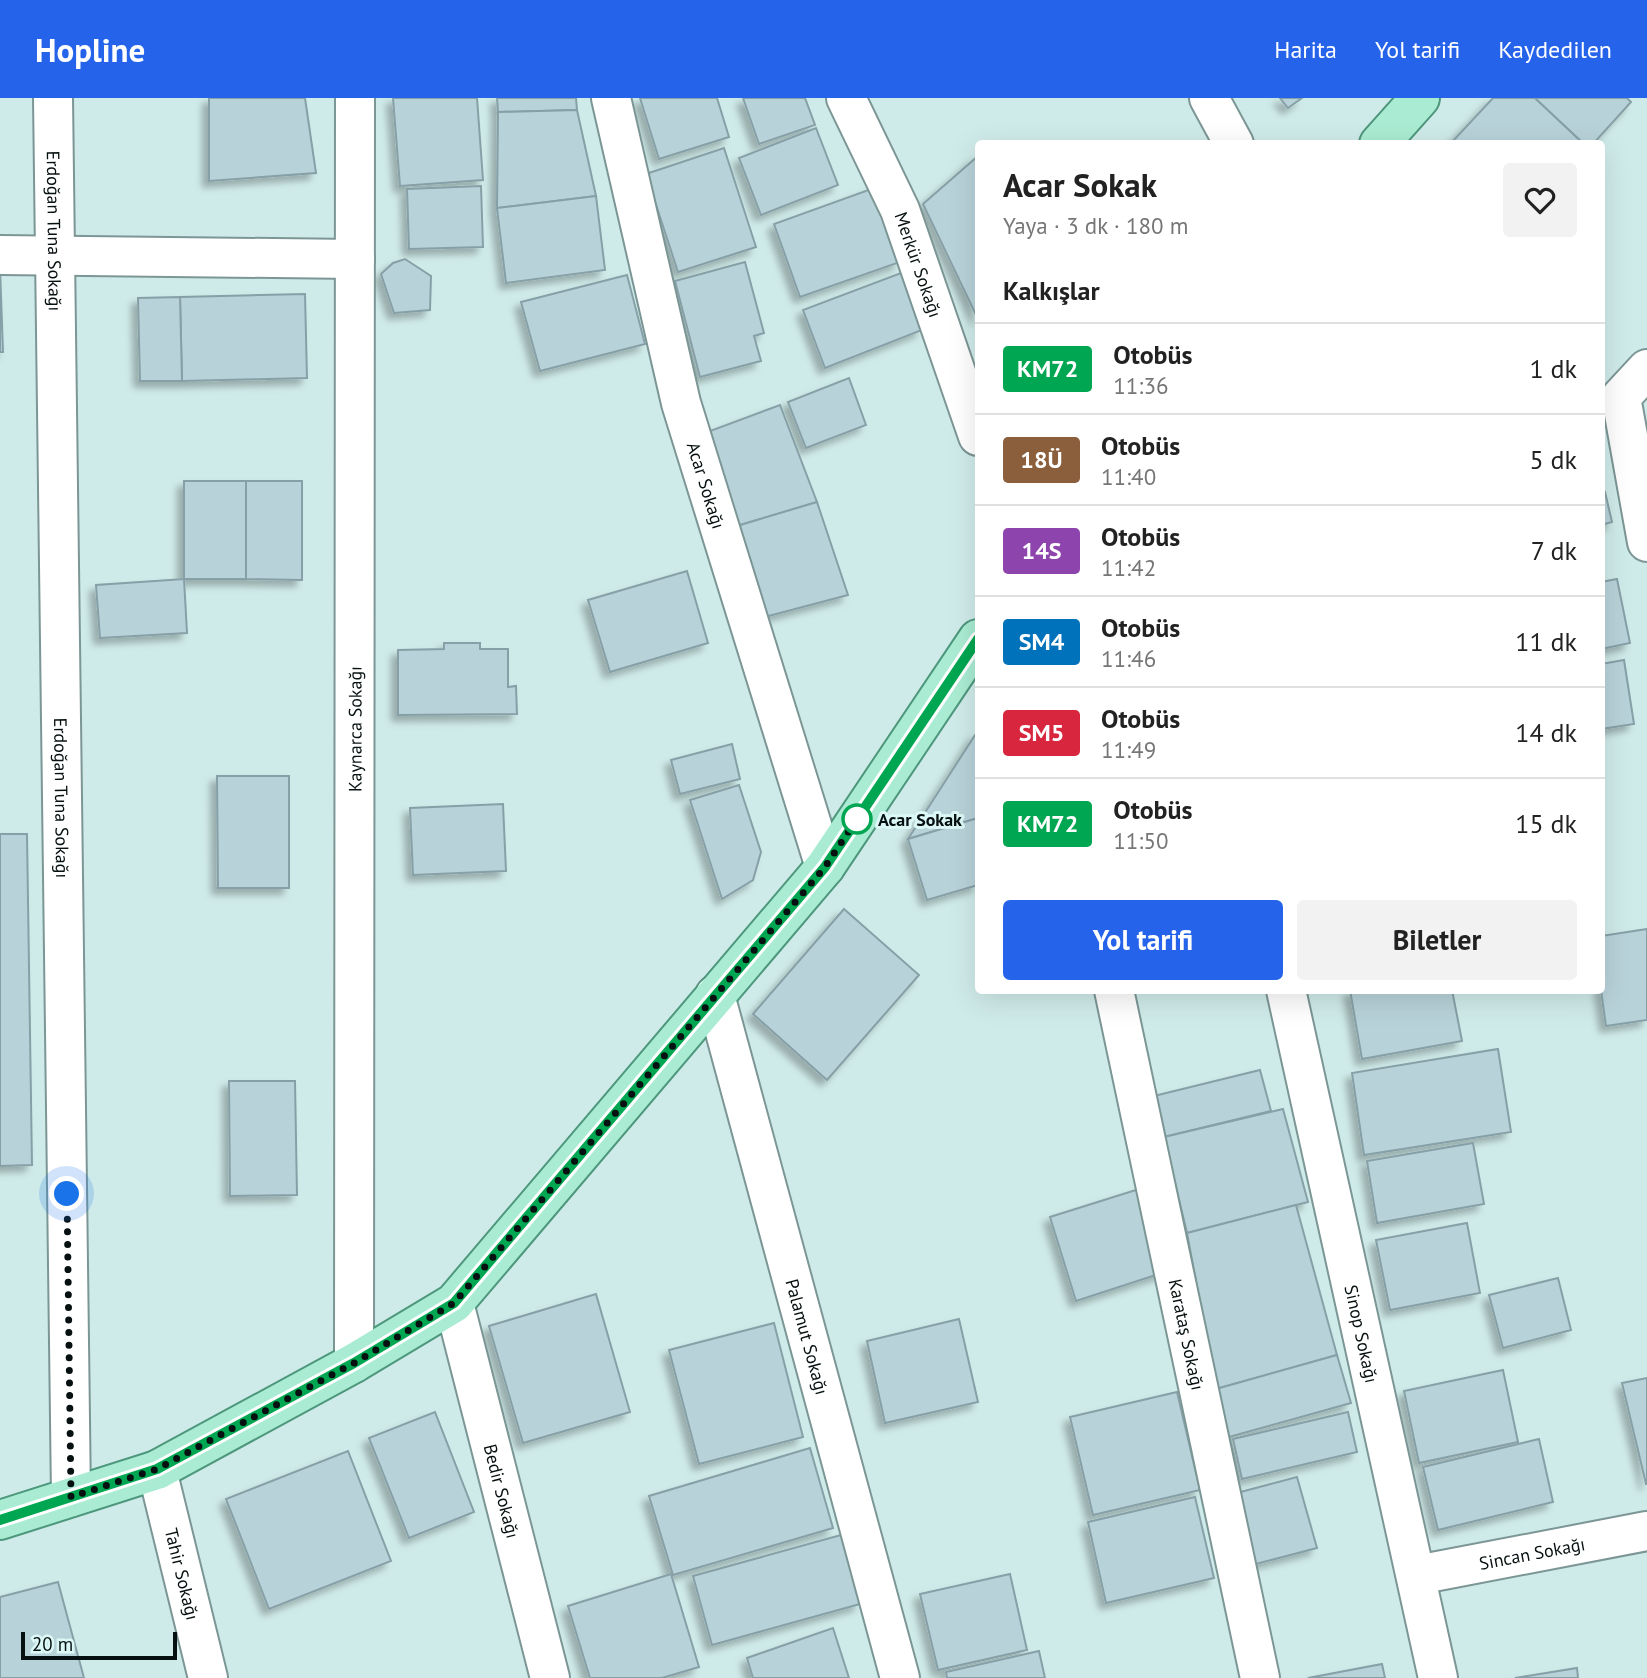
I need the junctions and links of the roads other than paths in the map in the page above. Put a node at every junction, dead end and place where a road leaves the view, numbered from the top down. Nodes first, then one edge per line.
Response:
1 (53, 98) edge
2 (355, 98) edge
3 (611, 98) edge
4 (846, 98) edge
5 (1209, 98) edge
6 (1420, 98) edge
7 (1232, 140) edge
8 (1383, 140) edge
9 (0, 255) edge
10 (55, 256) junction
11 (355, 259) junction
12 (1647, 369) edge
13 (1623, 398) edge
14 (975, 427) edge
15 (1647, 542) edge
16 (975, 643) edge
17 (825, 867) junction
18 (1115, 994) edge
19 (1287, 994) edge
20 (715, 995) junction
21 (454, 1303) junction
22 (354, 1363) junction
23 (157, 1469) junction
24 (71, 1497) junction
25 (0, 1520) edge
26 (1647, 1531) edge
27 (1417, 1575) junction
28 (208, 1678) edge
29 (550, 1678) edge
30 (900, 1678) edge
31 (1260, 1678) edge
32 (1438, 1678) edge

1 - 10 street, Erdoğan Tuna Sokağı
2 - 11 street, Kaynarca Sokağı
3 - 17 street, Acar Sokağı
4 - 14 street, Merkür Sokağı
5 - 7 street
6 - 8 main road
9 - 10 street
10 - 11 street
10 - 24 street, Erdoğan Tuna Sokağı
11 - 22 street, Kaynarca Sokağı
12 - 13 street
13 - 15 street
16 - 17 main road
17 - 20 main road
18 - 31 street, Karataş Sokağı
19 - 27 street, Sinop Sokağı
20 - 21 main road
20 - 30 street, Palamut Sokağı
21 - 22 main road
21 - 29 street, Bedir Sokağı
22 - 23 main road
23 - 24 main road
23 - 28 street, Tahir Sokağı
24 - 25 main road
26 - 27 street, Sincan Sokağı
27 - 32 street, Sinop Sokağı

